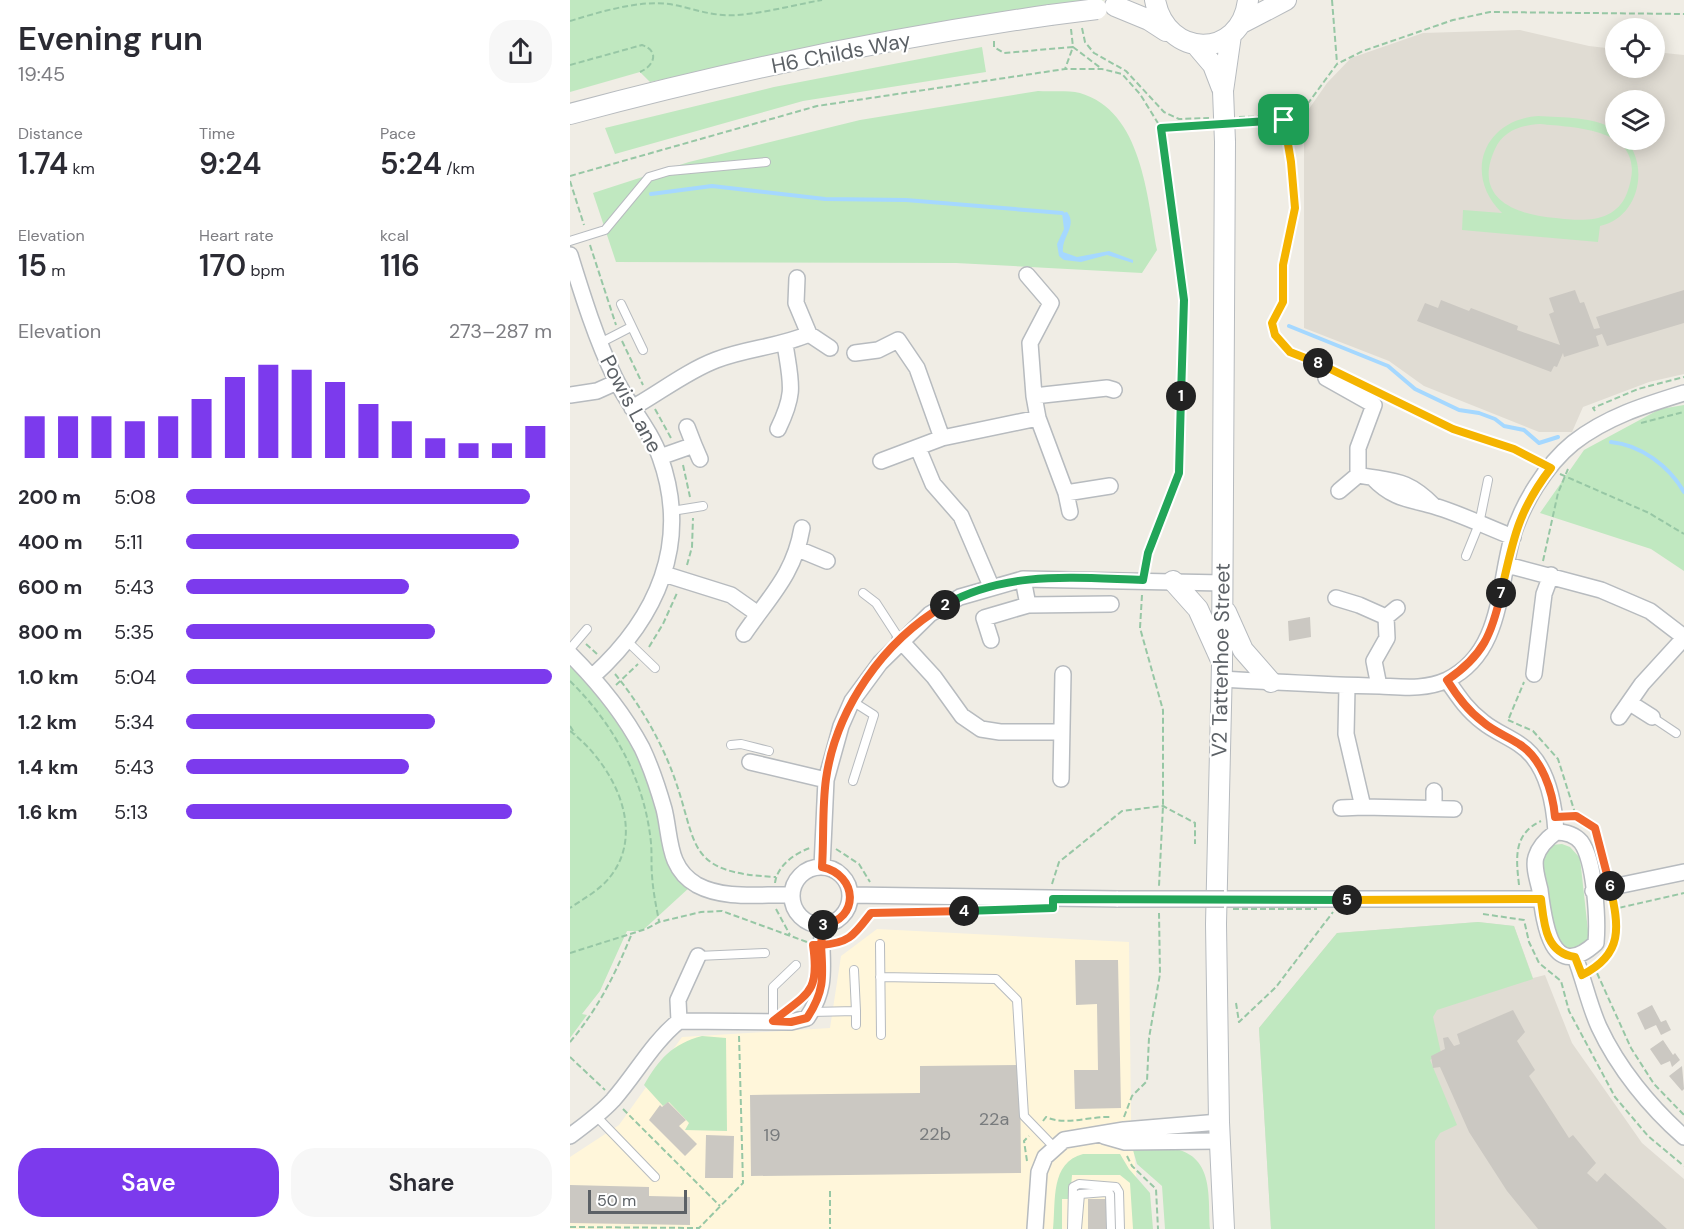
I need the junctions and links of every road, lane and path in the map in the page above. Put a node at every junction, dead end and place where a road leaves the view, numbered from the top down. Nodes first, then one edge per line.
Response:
1 (822, 0) edge
2 (1155, 0) edge
3 (1248, 0) edge
4 (1287, 0) edge
5 (1332, 0) edge
6 (1105, 9) edge
7 (1684, 14) edge
8 (570, 21) edge
9 (1071, 24) dead end
10 (1235, 30) junction
11 (1176, 37) junction
12 (1003, 38) dead end
13 (1196, 45) junction
14 (1073, 47) junction
15 (1337, 63) junction
16 (570, 64) edge
17 (1065, 69) junction
18 (1102, 69) junction
19 (640, 72) dead end
20 (1223, 91) junction
21 (576, 112) edge
22 (1239, 117) dead end
23 (1215, 118) dead end
24 (1284, 120) junction
25 (1239, 123) dead end
26 (1216, 124) dead end
27 (1161, 128) junction
28 (766, 162) dead end
29 (570, 176) edge
30 (570, 241) edge
31 (570, 255) edge
32 (1027, 275) dead end
33 (797, 278) dead end
34 (621, 304) dead end
35 (631, 327) junction
36 (809, 334) junction
37 (600, 343) junction
38 (785, 344) junction
39 (830, 348) dead end
40 (643, 350) dead end
41 (855, 353) dead end
42 (1327, 373) joint
43 (617, 382) junction
44 (1114, 390) dead end
45 (1684, 393) edge
46 (1381, 394) dead end
47 (570, 395) edge
48 (1034, 396) junction
49 (632, 408) junction
50 (1684, 412) edge
51 (1038, 418) junction
52 (1631, 424) dead end
53 (687, 427) dead end
54 (778, 429) dead end
55 (942, 438) junction
56 (918, 448) junction
57 (660, 457) junction
58 (880, 461) dead end
59 (1570, 464) dead end
60 (1557, 473) junction
61 (1366, 476) junction
62 (1488, 480) dead end
63 (1110, 486) dead end
64 (1339, 491) dead end
65 (1066, 493) junction
66 (704, 506) dead end
67 (672, 511) junction
68 (1070, 512) dead end
69 (1479, 524) junction
70 (802, 528) dead end
71 (1684, 534) edge
72 (1513, 537) junction
73 (798, 549) junction
74 (1466, 556) dead end
75 (827, 561) dead end
76 (1508, 565) junction
77 (663, 574) junction
78 (1546, 574) junction
79 (1023, 579) junction
80 (1143, 580) junction
81 (1173, 581) junction
82 (1223, 583) junction
83 (991, 586) junction
84 (863, 593) dead end
85 (1336, 598) dead end
86 (1111, 604) dead end
87 (1223, 604) junction
88 (1028, 605) junction
89 (758, 614) junction
90 (587, 629) dead end
91 (744, 634) dead end
92 (580, 637) junction
93 (1684, 638) edge
94 (900, 640) junction
95 (991, 640) dead end
96 (627, 642) junction
97 (570, 649) edge
98 (570, 654) edge
99 (607, 664) junction
100 (655, 668) dead end
101 (1222, 671) junction
102 (1063, 675) dead end
103 (593, 676) junction
104 (1529, 676) joint
105 (1447, 680) junction
106 (570, 681) edge
107 (1271, 682) junction
108 (1379, 686) junction
109 (1347, 687) junction
110 (852, 701) junction
111 (1630, 703) junction
112 (1619, 717) dead end
113 (1652, 717) joint
114 (1509, 718) dead end
115 (570, 726) edge
116 (570, 731) edge
117 (1060, 732) junction
118 (1676, 733) dead end
119 (577, 736) junction
120 (731, 745) dead end
121 (767, 759) junction
122 (750, 762) dead end
123 (1061, 779) dead end
124 (826, 780) junction
125 (853, 781) dead end
126 (1434, 791) dead end
127 (1163, 806) junction
128 (1341, 807) dead end
129 (1363, 807) junction
130 (1434, 809) junction
131 (1454, 809) dead end
132 (1555, 824) junction
133 (1195, 844) dead end
134 (1600, 848) dead end
135 (822, 867) junction
136 (1684, 872) edge
137 (776, 878) dead end
138 (1610, 887) junction
139 (1593, 891) junction
140 (1159, 894) dead end
141 (1684, 894) edge
142 (792, 895) junction
143 (850, 895) junction
144 (1053, 899) junction
145 (1520, 899) junction
146 (1541, 899) junction
147 (1315, 905) junction
148 (1158, 906) dead end
149 (570, 908) edge
150 (1614, 909) junction
151 (953, 911) dead end
152 (1479, 914) dead end
153 (1524, 920) junction
154 (659, 922) junction
155 (822, 925) junction
156 (632, 933) junction
157 (880, 944) dead end
158 (821, 945) junction
159 (570, 953) edge
160 (765, 953) dead end
161 (698, 956) joint
162 (1575, 957) junction
163 (796, 965) dead end
164 (854, 970) dead end
165 (1588, 972) junction
166 (880, 977) junction
167 (809, 990) dead end
168 (1236, 1003) dead end
169 (856, 1011) junction
170 (811, 1012) junction
171 (679, 1021) junction
172 (773, 1021) junction
173 (739, 1022) junction
174 (856, 1025) dead end
175 (881, 1035) dead end
176 (570, 1042) edge
177 (570, 1056) edge
178 (614, 1099) junction
179 (1684, 1115) edge
180 (597, 1117) junction
181 (1124, 1117) dead end
182 (1219, 1122) junction
183 (1099, 1134) junction
184 (570, 1136) edge
185 (1684, 1137) edge
186 (1125, 1142) junction
187 (1220, 1142) junction
188 (1054, 1147) junction
189 (1684, 1166) edge
190 (656, 1177) dead end
191 (830, 1191) dead end
192 (720, 1206) junction
193 (570, 1227) edge
194 (830, 1229) edge
195 (1035, 1229) edge
196 (1072, 1229) edge
197 (1077, 1229) edge
198 (1111, 1229) edge
199 (1120, 1229) edge
200 (1158, 1229) edge
201 (1224, 1229) edge

1 - 8 path
2 - 11 street
3 - 10 street, V2 Tattenhoe Street
4 - 10 street
5 - 15 path
6 - 11 street, H6 Childs Way
6 - 21 street, H6 Childs Way, bridge
6 - 23 path
7 - 15 path
9 - 14 path
10 - 13 street
10 - 20 street, V2 Tattenhoe Street
11 - 13 street, H6 Childs Way
12 - 14 path
13 - 20 street, V2 Tattenhoe Street
14 - 17 path
14 - 18 path
15 - 24 path
16 - 19 path
17 - 18 path
17 - 29 path
18 - 27 path
20 - 82 street, V2 Tattenhoe Street, bridge
22 - 24 path
24 - 25 path
24 - 42 path
26 - 27 path
27 - 80 path
28 - 30 lane
31 - 37 street, Powis Lane
32 - 48 street
33 - 36 street
34 - 35 lane
35 - 37 lane
35 - 40 lane
36 - 38 street
36 - 39 street
37 - 43 street, Powis Lane
38 - 49 street
38 - 54 street
41 - 55 street
42 - 61 street
43 - 47 street
43 - 49 street, Powis Lane
44 - 48 street
45 - 60 street
46 - 60 path
48 - 51 street
49 - 57 street, Powis Lane
50 - 52 path
51 - 55 street
51 - 65 street
53 - 57 street
55 - 56 street
56 - 58 street
56 - 83 street
57 - 67 street, Powis Lane
59 - 60 path
60 - 71 path
60 - 72 street
60 - 78 path
61 - 64 street
61 - 69 street
62 - 69 lane
63 - 65 street
65 - 68 street
66 - 67 lane
67 - 77 street, Powis Lane
69 - 72 street
69 - 74 lane
70 - 73 street
72 - 76 street
73 - 75 street
73 - 89 street
76 - 78 street
76 - 105 street
77 - 89 street
77 - 96 street, Powis Lane
78 - 93 street
78 - 104 street
79 - 80 street
79 - 83 street
79 - 88 street
80 - 81 street
80 - 127 path
81 - 82 street
81 - 101 street
82 - 87 street, V2 Tattenhoe Street
83 - 94 street
84 - 94 lane
85 - 108 street
86 - 88 street
87 - 101 street, V2 Tattenhoe Street
87 - 107 street
88 - 95 street
89 - 91 street
90 - 92 lane
92 - 97 lane
92 - 99 path
93 - 111 street
94 - 110 street
94 - 117 street
96 - 99 street, Powis Lane
96 - 100 lane
98 - 103 street
99 - 103 street, Powis Lane
99 - 137 path
101 - 107 street
101 - 182 street, V2 Tattenhoe Street
102 - 117 street
103 - 142 street
104 - 114 path
105 - 108 street
105 - 132 street
106 - 154 path
107 - 109 street
108 - 109 street
109 - 129 street
110 - 124 street
110 - 125 lane
111 - 112 street
111 - 113 street
113 - 118 lane
115 - 119 path
116 - 119 path
117 - 123 street
119 - 149 path
120 - 121 lane
121 - 122 street
121 - 124 street
124 - 135 street
126 - 130 street
127 - 133 path
127 - 140 path
127 - 144 path
128 - 129 street
129 - 130 street
130 - 131 street
132 - 134 path
132 - 139 street
132 - 145 path
132 - 146 street
135 - 142 street
135 - 143 street
136 - 138 street
138 - 139 street
138 - 150 path
139 - 162 street
141 - 150 path
142 - 155 street
143 - 144 street
143 - 155 street
144 - 147 street, bridge
145 - 146 street
145 - 147 street
145 - 153 path
146 - 162 street
147 - 168 path
148 - 181 path
150 - 165 path
151 - 158 path
152 - 153 path
153 - 189 path
154 - 156 path
154 - 158 path
155 - 158 street
156 - 159 path
156 - 176 path
157 - 166 lane
158 - 170 street
160 - 161 lane
161 - 171 street
162 - 165 street
163 - 172 lane
164 - 169 lane
165 - 179 path
165 - 185 street
166 - 175 lane
166 - 188 lane
167 - 172 path
169 - 170 lane
169 - 174 lane
170 - 172 street
171 - 173 street
171 - 178 street
172 - 173 street
173 - 192 path
177 - 178 path
178 - 180 street
178 - 192 path
180 - 184 street
180 - 190 lane
182 - 183 street
182 - 187 street, V2 Tattenhoe Street
183 - 186 street
183 - 188 street
186 - 187 street
186 - 200 path
187 - 201 street, V2 Tattenhoe Street
188 - 195 street
191 - 194 path
192 - 193 path
196 - 199 lane
197 - 198 lane

